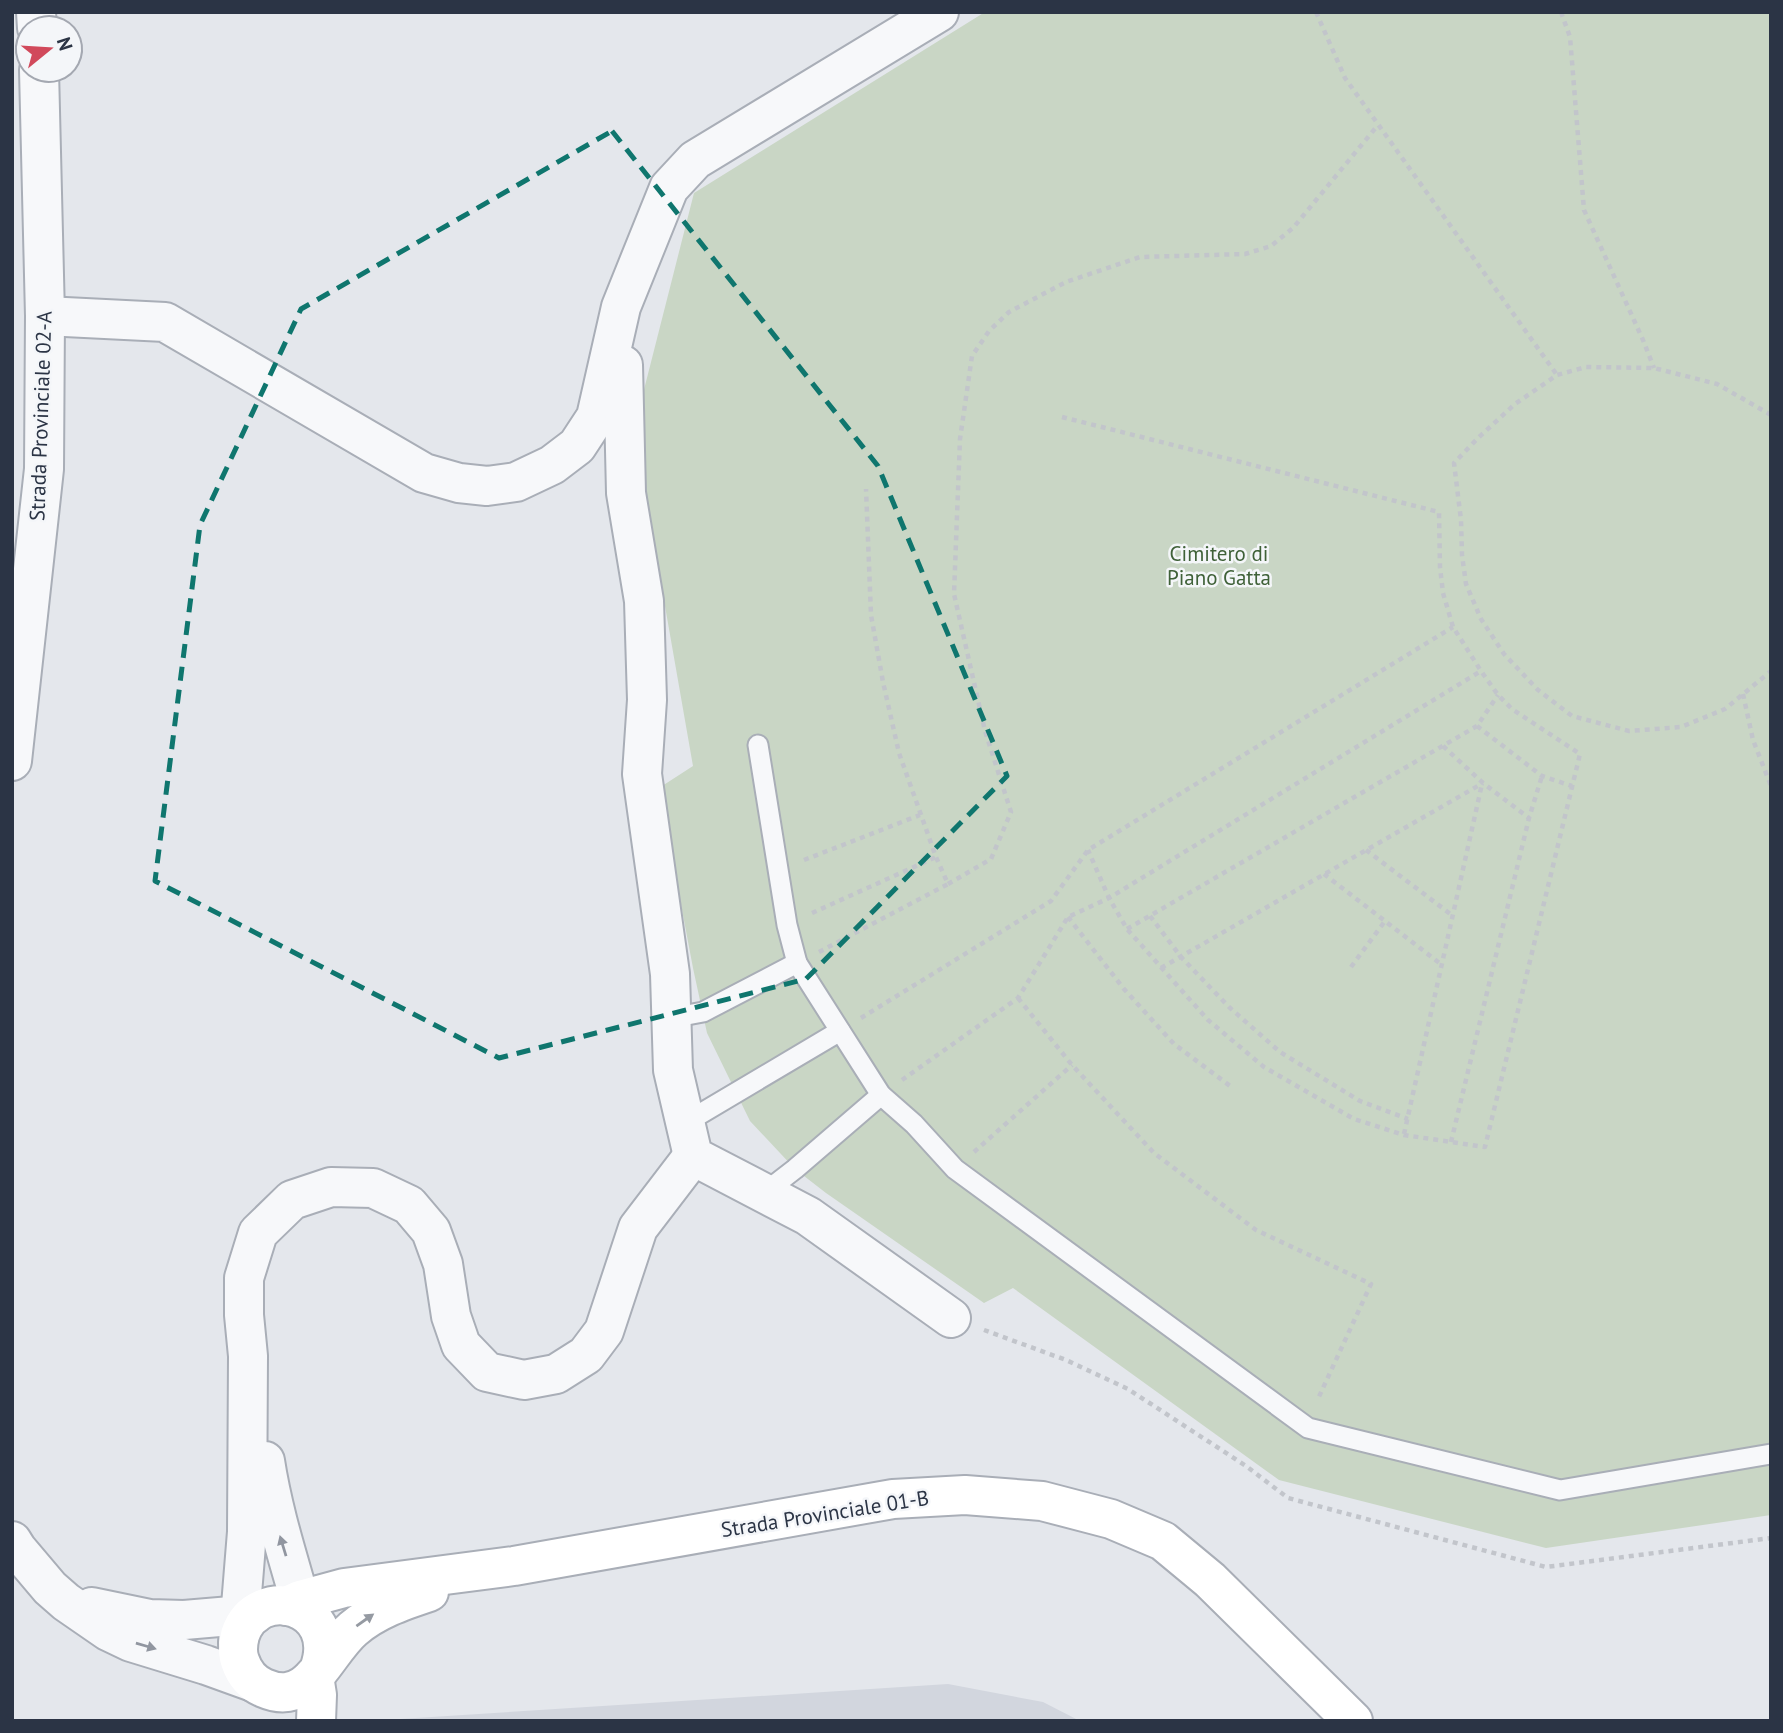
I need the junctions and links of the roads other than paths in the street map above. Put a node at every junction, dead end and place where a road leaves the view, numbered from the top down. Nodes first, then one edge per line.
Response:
1 (939, 12) edge
2 (39, 84) edge
3 (621, 307) junction
4 (45, 316) junction
5 (758, 745) dead end
6 (12, 761) edge
7 (797, 963) junction
8 (671, 1018) junction
9 (840, 1031) junction
10 (881, 1095) junction
11 (689, 1139) junction
12 (764, 1193) junction
13 (951, 1318) road end
14 (247, 1356) junction
15 (1771, 1454) edge
16 (12, 1541) edge
17 (245, 1551) junction
18 (514, 1566) junction
19 (66, 1602) junction
20 (270, 1615) junction
21 (184, 1620) junction
22 (317, 1673) junction
23 (256, 1684) junction
24 (275, 1721) edge
25 (316, 1721) edge
26 (1353, 1721) edge

1 - 3 street
2 - 4 street, Strada Provinciale 02-A
3 - 4 street
3 - 8 street
4 - 6 street, Strada Provinciale 02-A
5 - 7 lane
7 - 8 lane
7 - 9 lane
8 - 11 street
9 - 10 lane
9 - 11 lane
10 - 12 lane
10 - 15 lane
11 - 12 street
11 - 14 street
12 - 13 street
14 - 17 street
20 -> 14 street
16 - 19 street
17 - 20 street
17 - 21 street
18 - 20 main road
22 -> 18 main road
18 - 26 main road, Strada Provinciale 01-B
19 - 21 street
19 -> 23 street
20 - 21 street
20 - 22 main road
20 - 23 main road
22 - 23 main road
22 - 25 main road
23 - 24 main road

